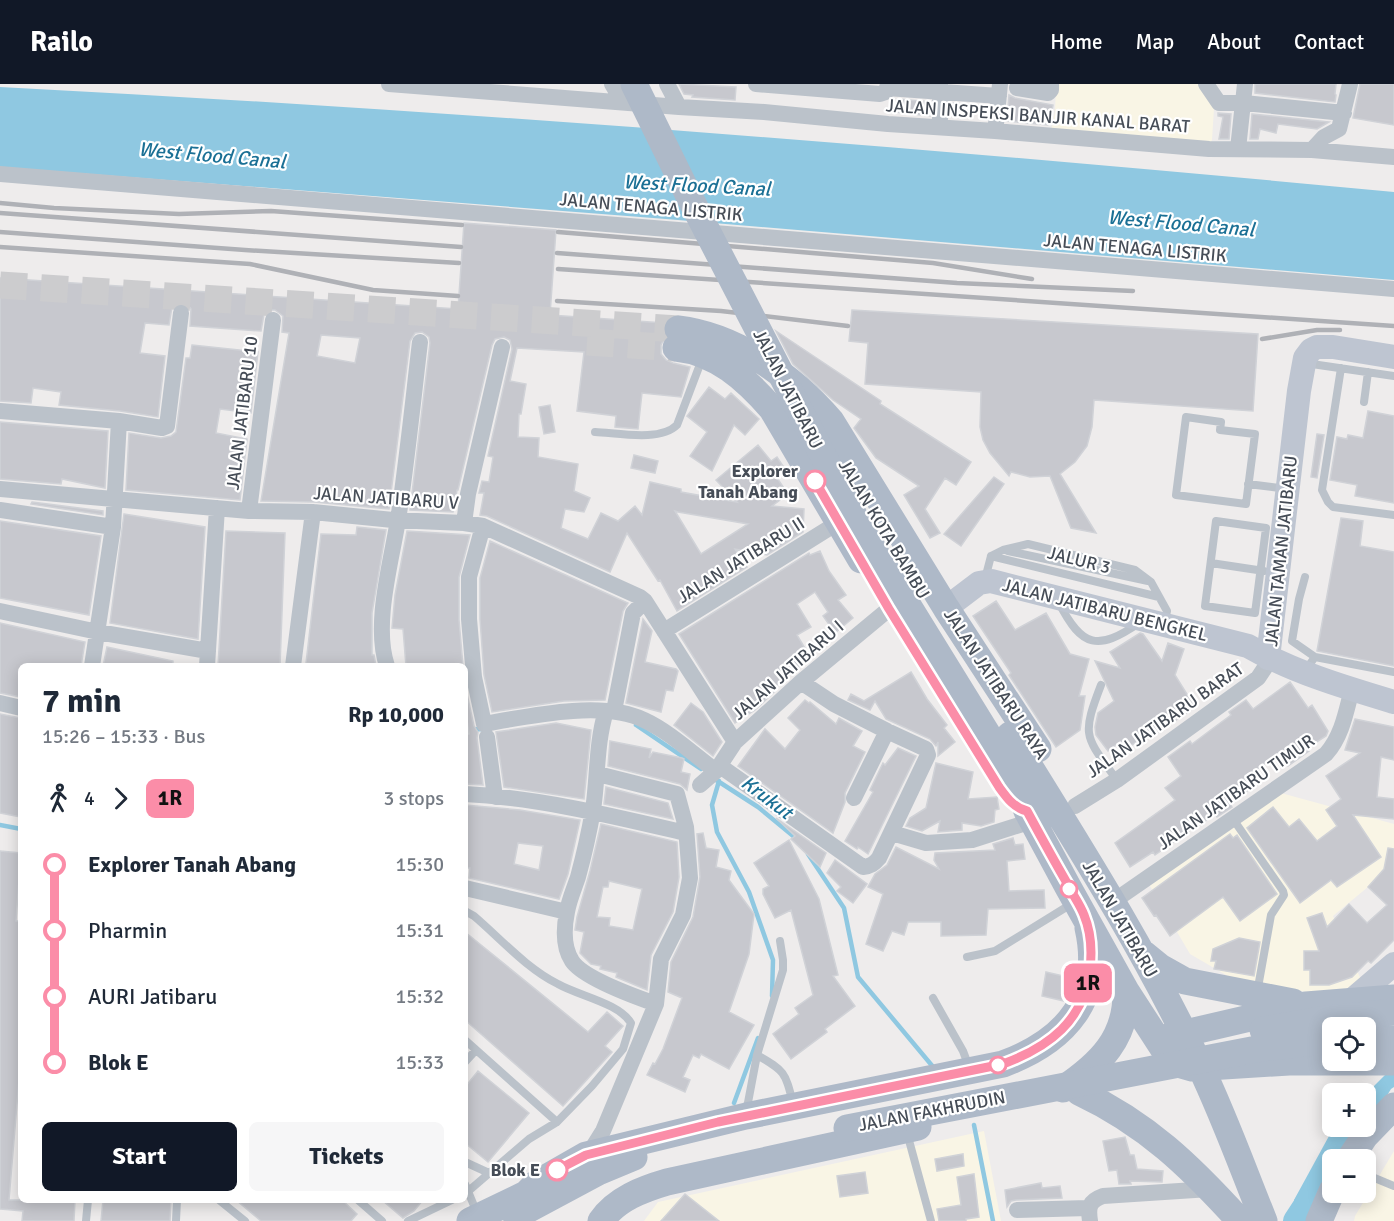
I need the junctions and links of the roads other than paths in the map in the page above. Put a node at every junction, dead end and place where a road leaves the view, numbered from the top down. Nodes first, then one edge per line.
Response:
1 (388, 84) edge
2 (612, 84) edge
3 (664, 84) edge
4 (763, 84) edge
5 (1051, 84) edge
6 (1206, 84) edge
7 (1245, 84) edge
8 (1350, 84) edge
9 (442, 86) edge
10 (887, 86) edge
11 (940, 88) edge
12 (1017, 88) dead end
13 (999, 90) edge
14 (590, 91) edge
15 (628, 93) edge
16 (1244, 103) junction
17 (679, 107) junction
18 (1344, 113) junction
19 (940, 119) dead end
20 (996, 124) dead end
21 (1238, 149) junction
22 (1312, 150) junction
23 (1394, 157) edge
24 (0, 174) edge
25 (1394, 289) edge
26 (182, 313) dead end
27 (273, 320) dead end
28 (677, 339) tunnel mouth
29 (420, 342) dead end
30 (502, 347) dead end
31 (713, 347) junction
32 (1307, 356) junction
33 (1394, 357) edge
34 (1341, 368) junction
35 (1368, 372) junction
36 (1394, 376) edge
37 (1364, 402) dead end
38 (0, 411) edge
39 (119, 421) junction
40 (838, 431) junction
41 (595, 432) dead end
42 (799, 455) junction
43 (1248, 484) junction
44 (0, 489) edge
45 (1287, 489) junction
46 (114, 499) junction
47 (217, 508) junction
48 (0, 510) edge
49 (249, 511) junction
50 (313, 512) junction
51 (1394, 515) edge
52 (398, 520) junction
53 (464, 523) junction
54 (860, 525) junction
55 (113, 526) junction
56 (483, 526) junction
57 (1003, 550) junction
58 (990, 556) junction
59 (1211, 563) junction
60 (1269, 571) junction
61 (1305, 577) dead end
62 (984, 581) junction
63 (1151, 582) junction
64 (1056, 597) junction
65 (1159, 597) junction
66 (642, 599) junction
67 (946, 608) junction
68 (889, 609) junction
69 (0, 611) edge
70 (1154, 621) junction
71 (664, 631) junction
72 (98, 632) junction
73 (208, 658) edge
74 (1268, 658) junction
75 (93, 663) edge
76 (293, 663) edge
77 (386, 663) edge
78 (1310, 665) junction
79 (1394, 672) edge
80 (801, 682) junction
81 (1101, 685) dead end
82 (1352, 689) junction
83 (1394, 702) edge
84 (0, 703) edge
85 (472, 705) edge
86 (18, 707) edge
87 (607, 716) junction
88 (887, 731) junction
89 (487, 737) dead end
90 (735, 742) junction
91 (1033, 772) joint
92 (598, 774) junction
93 (711, 775) junction
94 (1117, 780) junction
95 (468, 794) edge
96 (495, 797) junction
97 (854, 798) dead end
98 (1075, 806) junction
99 (592, 811) junction
100 (1030, 816) junction
101 (1233, 819) junction
102 (686, 833) junction
103 (892, 833) junction
104 (468, 889) edge
105 (1106, 895) junction
106 (1080, 908) junction
107 (567, 912) junction
108 (468, 913) edge
109 (780, 941) dead end
110 (1138, 948) junction
111 (967, 957) dead end
112 (1394, 964) edge
113 (1126, 991) junction
114 (1257, 996) junction
115 (933, 998) dead end
116 (1394, 998) edge
117 (1352, 1000) junction
118 (656, 1004) junction
119 (1311, 1004) junction
120 (1394, 1012) edge
121 (1184, 1033) junction
122 (1394, 1039) edge
123 (468, 1043) edge
124 (1162, 1048) junction
125 (476, 1050) junction
126 (1322, 1050) edge
127 (1322, 1052) edge
128 (1322, 1052) edge
129 (1376, 1054) edge
130 (757, 1055) junction
131 (468, 1059) edge
132 (1201, 1068) junction
133 (971, 1071) junction
134 (1079, 1092) junction
135 (1050, 1098) junction
136 (1394, 1106) edge
137 (794, 1107) junction
138 (746, 1116) junction
139 (845, 1119) junction
140 (557, 1122) junction
141 (907, 1129) junction
142 (1356, 1149) edge
143 (586, 1155) junction
144 (630, 1157) junction
145 (468, 1163) edge
146 (489, 1173) junction
147 (1376, 1178) edge
148 (1394, 1186) edge
149 (1210, 1189) junction
150 (526, 1194) junction
151 (469, 1202) edge
152 (88, 1203) edge
153 (177, 1203) edge
154 (223, 1203) edge
155 (361, 1203) edge
156 (446, 1203) edge
157 (1327, 1203) edge
158 (1017, 1210) dead end
159 (1089, 1215) edge
160 (86, 1221) edge
161 (176, 1221) edge
162 (245, 1221) edge
163 (382, 1221) edge
164 (408, 1221) edge
165 (508, 1221) edge
166 (544, 1221) edge
167 (602, 1221) edge
168 (931, 1221) edge
169 (1239, 1221) edge
170 (1264, 1221) edge
171 (1319, 1221) edge

1 - 9 street, JALAN INSPEKSI BANJIR KANAL BARAT
2 - 15 street
3 - 17 street
3 - 54 main road, JALAN KOTA BAMBU
4 - 10 street
5 - 12 street
6 - 16 street
7 - 16 street
8 - 18 street
9 - 14 street, JALAN INSPEKSI BANJIR KANAL BARAT
10 - 11 street
11 - 13 street
11 - 19 street
13 - 20 street
14 - 15 street, JALAN INSPEKSI BANJIR KANAL BARAT
15 - 17 street, JALAN INSPEKSI BANJIR KANAL BARAT
15 - 54 main road, JALAN JATIBARU, bridge
16 - 18 street
16 - 21 street
17 - 21 street, JALAN INSPEKSI BANJIR KANAL BARAT
18 - 22 street
21 - 22 street, JALAN INSPEKSI BANJIR KANAL BARAT
22 - 23 street, JALAN INSPEKSI BANJIR KANAL BARAT
24 - 25 street, JALAN TENAGA LISTRIK
26 - 39 street
27 - 49 street, JALAN JATIBARU 10
28 - 31 main road, JALAN JATIBARU
29 - 52 street
30 - 53 street
31 - 40 main road, JALAN JATIBARU RAYA
31 - 41 lane
31 - 42 main road, JALAN JATIBARU
32 - 33 street
32 - 34 lane
32 - 45 street, JALAN TAMAN JATIBARU
34 - 35 lane
34 - 51 lane
35 - 36 lane
35 - 37 lane
38 - 39 street
39 - 46 street
40 - 42 main road
40 - 67 main road, JALAN JATIBARU RAYA
42 - 54 main road, JALAN JATIBARU
43 - 43 lane
43 - 45 lane
44 - 46 street, JALAN JATIBARU V
45 - 60 street, JALAN TAMAN JATIBARU
46 - 47 street, JALAN JATIBARU V
46 - 55 street
47 - 49 street, JALAN JATIBARU V
47 - 73 street
48 - 55 street
49 - 50 street, JALAN JATIBARU V
50 - 52 street, JALAN JATIBARU V
50 - 76 street
52 - 53 street, JALAN JATIBARU V
52 - 77 street
53 - 56 street, JALAN JATIBARU V
54 - 68 main road, JALAN JATIBARU
54 - 71 street, JALAN JATIBARU II
54 - 91 main road, JALAN KOTA BAMBU
54 - 100 main road, JALAN JATIBARU
55 - 72 street
56 - 66 street, JALAN JATIBARU V
56 - 85 street
57 - 58 lane
57 - 63 lane
57 - 63 lane
58 - 62 lane
58 - 65 lane, JALUR 3
59 - 60 lane
59 - 60 lane
59 - 60 lane
60 - 74 street, JALAN TAMAN JATIBARU
61 - 78 lane
62 - 64 street, JALAN JATIBARU BENGKEL
62 - 67 street, JALAN JATIBARU BENGKEL
63 - 65 lane
64 - 70 street, JALAN JATIBARU BENGKEL
64 - 70 lane
65 - 70 lane
66 - 71 street, JALAN JATIBARU I
66 - 87 street
67 - 98 main road, JALAN JATIBARU RAYA
68 - 80 street, JALAN JATIBARU I
68 - 100 main road, JALAN JATIBARU
69 - 72 street
70 - 74 street, JALAN JATIBARU BENGKEL
71 - 90 street, JALAN JATIBARU I
72 - 73 street
72 - 75 street
74 - 78 street, JALAN TAMAN JATIBARU
74 - 94 street, JALAN JATIBARU BARAT
78 - 79 lane
78 - 82 street, JALAN TAMAN JATIBARU
80 - 88 street
80 - 90 street, JALAN JATIBARU I
81 - 94 lane
82 - 83 street, JALAN TAMAN JATIBARU
82 - 101 street, JALAN JATIBARU TIMUR
84 - 86 street
85 - 87 street
87 - 92 street
87 - 93 street
88 - 97 street
88 - 103 street
89 - 96 street
90 - 93 street
91 - 105 main road, JALAN JATIBARU
92 - 99 street
92 - 102 street
93 - 103 street
94 - 98 street, JALAN JATIBARU BARAT
95 - 96 street
96 - 99 street
98 - 105 main road, JALAN JATIBARU RAYA
99 - 102 street
99 - 107 street
100 - 103 street
100 - 106 main road, JALAN JATIBARU
101 - 105 street, JALAN JATIBARU TIMUR
101 - 114 lane
102 - 118 street
104 - 107 street
105 - 110 main road, JALAN JATIBARU
106 - 111 lane
106 - 113 main road, JALAN JATIBARU
106 - 133 main road, JALAN FAKHRUDIN
107 - 118 street
108 - 140 lane
109 - 130 lane
110 - 114 main road
110 - 121 main road, JALAN JATIBARU
112 - 117 street
113 - 124 main road, JALAN JATIBARU
113 - 135 main road
114 - 119 main road
115 - 133 lane
116 - 117 main road
117 - 119 main road
118 - 143 street
119 - 121 main road
119 - 127 main road
120 - 139 main road, JALAN FAKHRUDIN, bridge
121 - 124 main road
121 - 132 main road, JALAN JATIBARU
122 - 129 main road
123 - 125 lane
124 - 132 main road
124 - 134 main road
125 - 131 lane
125 - 140 lane
126 - 139 main road, JALAN FAKHRUDIN, bridge
128 - 132 main road
130 - 137 lane
130 - 138 lane
132 - 170 main road, JALAN JATIBARU
133 - 137 main road, JALAN FAKHRUDIN
134 - 135 main road
134 - 149 main road
135 - 141 main road
136 - 142 main road
137 - 138 main road, JALAN FAKHRUDIN
138 - 143 main road, JALAN FAKHRUDIN
139 - 144 main road, JALAN FAKHRUDIN
139 - 166 main road, JALAN FAKHRUDIN
140 - 146 lane
141 - 167 main road
141 - 168 lane
143 - 150 main road, JALAN FAKHRUDIN
144 - 150 main road
144 - 165 main road, JALAN FAKHRUDIN
145 - 146 lane
146 - 151 lane
147 - 148 lane
149 - 159 street
149 - 169 main road
150 - 151 main road, JALAN FAKHRUDIN
152 - 160 lane
153 - 161 lane
154 - 162 lane
155 - 163 lane
156 - 164 lane
157 - 171 main road
158 - 159 street

